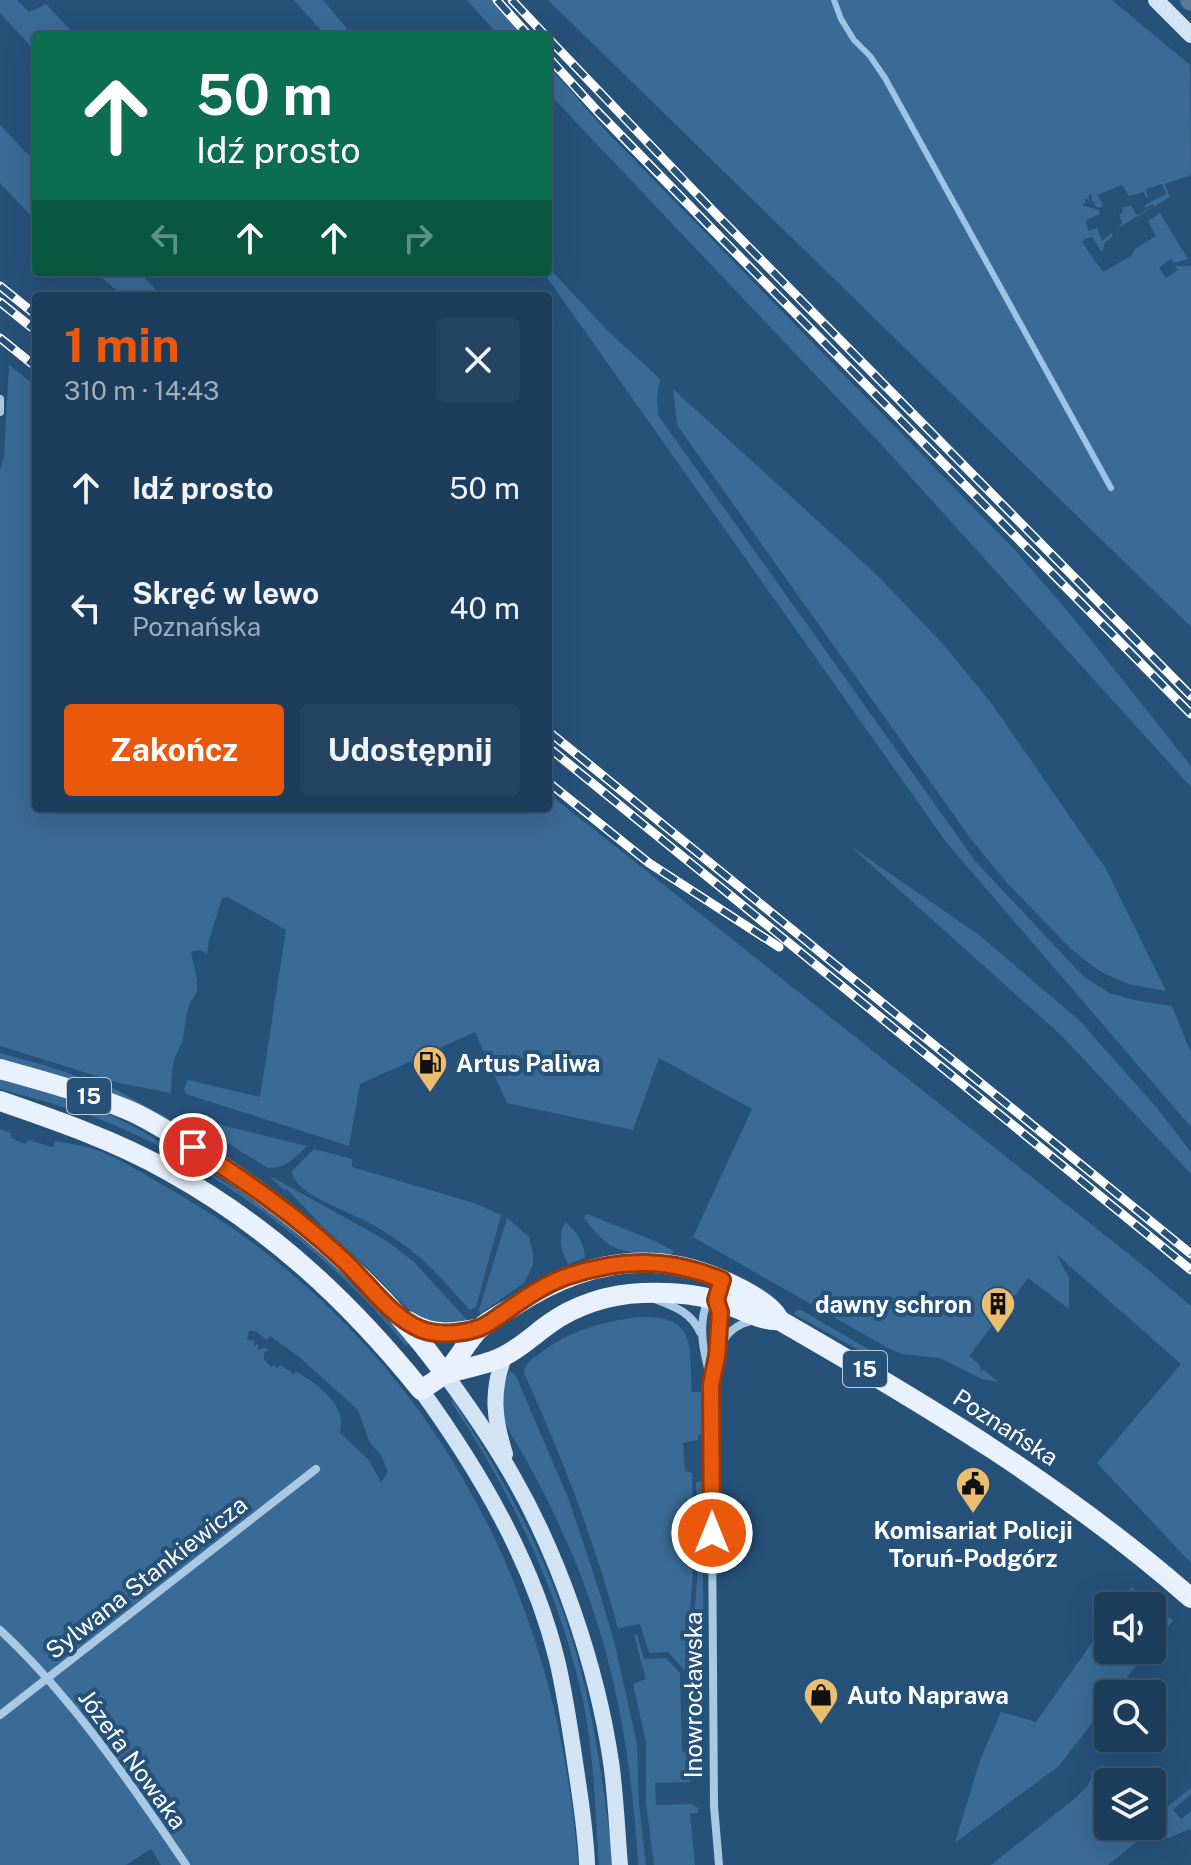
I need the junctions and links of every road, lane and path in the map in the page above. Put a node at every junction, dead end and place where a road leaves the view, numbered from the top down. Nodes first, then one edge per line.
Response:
1 (1156, 0) edge
2 (1191, 35) edge
3 (0, 399) edge
4 (0, 412) edge
5 (0, 1069) edge
6 (0, 1101) edge
7 (722, 1280) junction
8 (640, 1293) junction
9 (716, 1300) junction
10 (398, 1315) junction
11 (773, 1319) junction
12 (481, 1328) junction
13 (703, 1341) junction
14 (717, 1356) junction
15 (504, 1357) junction
16 (445, 1374) junction
17 (712, 1381) junction
18 (421, 1390) junction
19 (316, 1469) dead end
20 (516, 1482) junction
21 (1191, 1598) edge
22 (0, 1630) edge
23 (48, 1678) junction
24 (0, 1715) edge
25 (186, 1865) edge
26 (587, 1865) edge
27 (620, 1865) edge
28 (719, 1865) edge

1 - 2 main road
3 - 4 street
5 - 10 main road, Poznańska / 15
6 - 18 main road, 15
7 - 9 street
7 - 11 main road, Poznańska / 15
7 - 12 main road, Poznańska / 15
8 - 9 main road, Poznańska / 15
8 - 13 street
8 - 15 main road, Poznańska / 15
9 - 11 main road, Poznańska / 15
9 - 13 street
9 - 14 street
10 - 12 main road, Poznańska / 15
10 - 16 main road, Poznańska / 15
11 - 14 street
11 - 21 main road, Poznańska / 15
12 - 16 main road, Poznańska / 15
13 - 17 street
14 - 17 street
15 - 16 main road, Poznańska / 15
15 - 20 main road
16 - 18 main road, Poznańska / 15
16 - 20 main road
17 - 28 street, Inowrocławska
18 - 26 main road
19 - 23 street, Sylwana Stankiewicza
20 - 27 main road
22 - 23 street, Józefa Nowaka
23 - 24 street, Sylwana Stankiewicza
23 - 25 street, Józefa Nowaka

